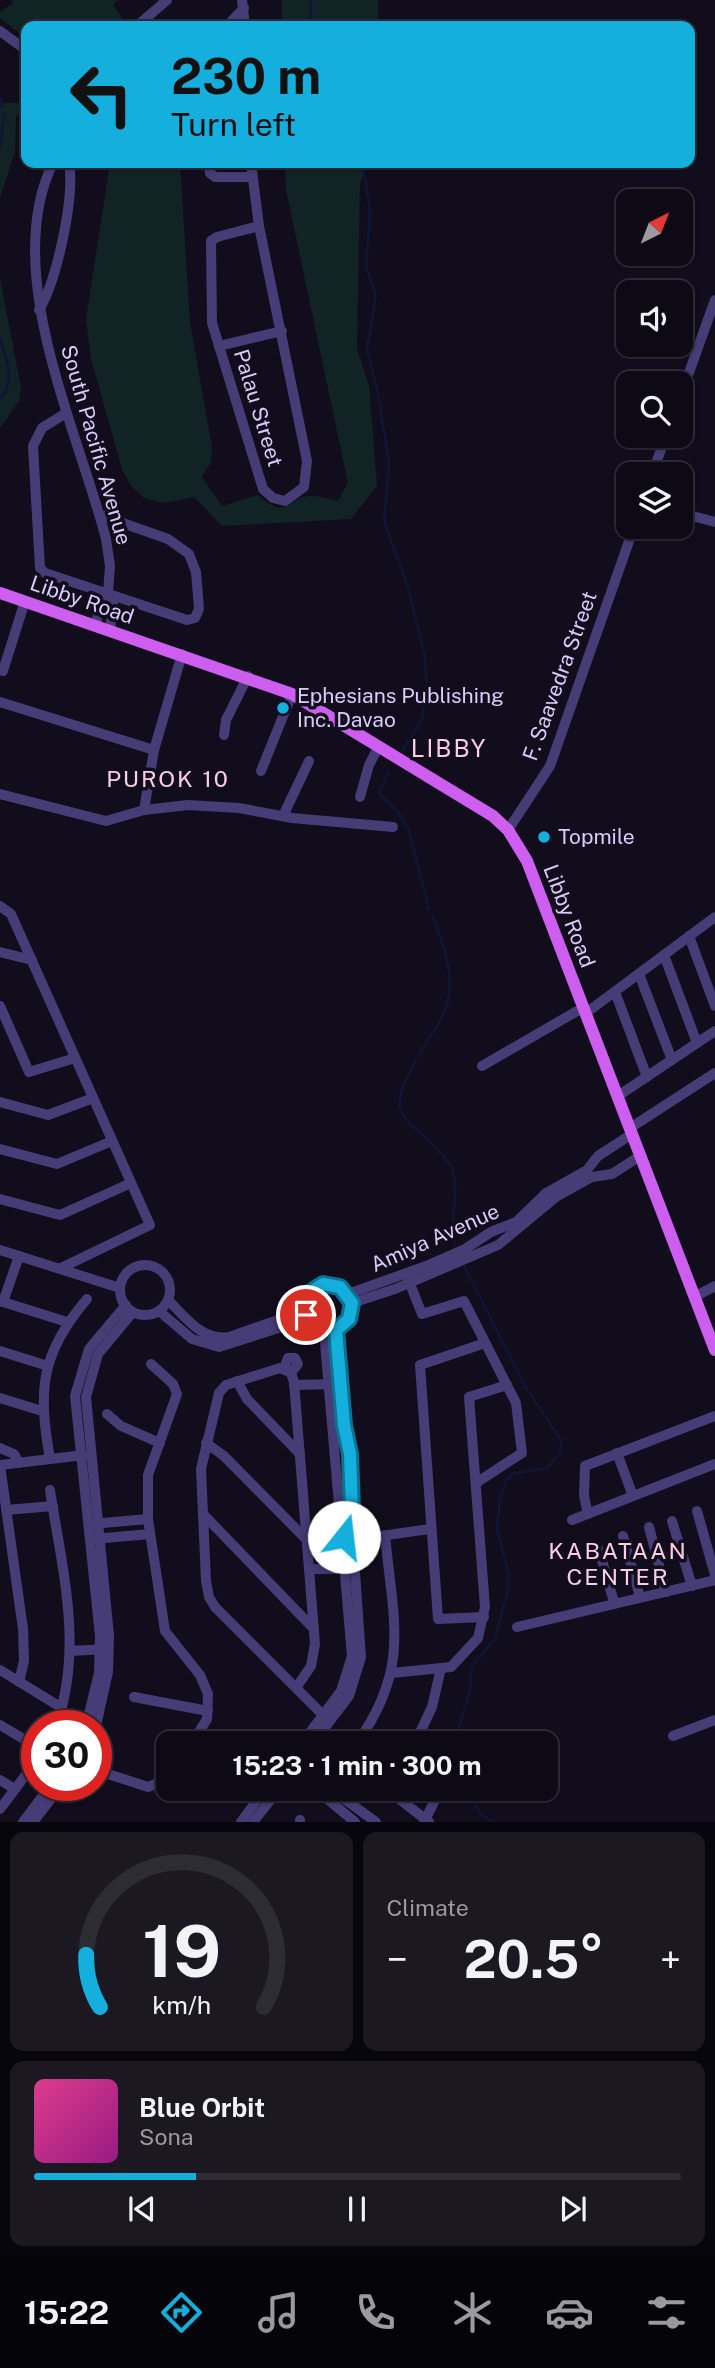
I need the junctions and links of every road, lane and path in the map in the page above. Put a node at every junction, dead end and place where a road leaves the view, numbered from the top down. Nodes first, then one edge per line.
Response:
1 (167, 0) edge
2 (243, 4) edge
3 (142, 21) edge
4 (231, 21) edge
5 (0, 31) edge
6 (21, 46) edge
7 (51, 168) edge
8 (69, 168) edge
9 (210, 168) edge
10 (250, 168) edge
11 (251, 177) junction
12 (259, 226) junction
13 (715, 300) edge
14 (39, 310) junction
15 (282, 331) junction
16 (219, 346) junction
17 (690, 371) edge
18 (66, 413) junction
19 (100, 515) junction
20 (693, 516) edge
21 (715, 522) edge
22 (630, 539) edge
23 (0, 593) edge
24 (108, 593) junction
25 (25, 601) junction
26 (96, 626) junction
27 (110, 630) junction
28 (182, 654) junction
29 (4, 671) dead end
30 (248, 676) junction
31 (292, 694) junction
32 (0, 702) edge
33 (224, 736) dead end
34 (379, 746) junction
35 (154, 750) junction
36 (309, 761) dead end
37 (261, 771) dead end
38 (0, 794) edge
39 (360, 797) dead end
40 (144, 810) junction
41 (283, 816) junction
42 (393, 827) dead end
43 (508, 830) junction
44 (0, 906) edge
45 (714, 920) edge
46 (689, 936) junction
47 (0, 952) edge
48 (664, 955) junction
49 (32, 960) junction
50 (639, 974) junction
51 (615, 992) junction
52 (0, 1006) edge
53 (715, 1006) edge
54 (585, 1010) junction
55 (715, 1031) edge
56 (697, 1043) junction
57 (75, 1058) junction
58 (672, 1060) junction
59 (482, 1066) dead end
60 (715, 1073) edge
61 (647, 1077) junction
62 (618, 1096) junction
63 (93, 1098) junction
64 (0, 1102) edge
65 (631, 1131) junction
66 (112, 1141) junction
67 (0, 1149) edge
68 (640, 1156) junction
69 (589, 1173) junction
70 (131, 1183) junction
71 (0, 1199) edge
72 (0, 1250) edge
73 (19, 1256) junction
74 (61, 1268) junction
75 (408, 1279) junction
76 (715, 1286) edge
77 (120, 1288) junction
78 (694, 1297) junction
79 (87, 1299) dead end
80 (350, 1299) junction
81 (168, 1300) junction
82 (2, 1301) edge
83 (129, 1309) junction
84 (159, 1311) junction
85 (306, 1315) junction
86 (67, 1322) junction
87 (190, 1322) junction
88 (336, 1330) junction
89 (324, 1331) junction
90 (182, 1332) junction
91 (485, 1343) junction
92 (326, 1348) junction
93 (338, 1348) junction
94 (715, 1350) edge
95 (0, 1351) edge
96 (151, 1364) dead end
97 (48, 1366) junction
98 (333, 1366) junction
99 (237, 1381) junction
100 (331, 1385) junction
101 (507, 1385) junction
102 (294, 1388) junction
103 (0, 1398) edge
104 (42, 1411) junction
105 (107, 1414) dead end
106 (715, 1416) edge
107 (298, 1428) junction
108 (282, 1436) junction
109 (160, 1443) junction
110 (206, 1443) junction
111 (0, 1448) edge
112 (617, 1453) junction
113 (300, 1454) junction
114 (85, 1455) junction
115 (50, 1459) junction
116 (19, 1463) junction
117 (715, 1464) edge
118 (0, 1465) edge
119 (476, 1483) junction
120 (51, 1490) dead end
121 (634, 1496) junction
122 (53, 1506) junction
123 (6, 1510) junction
124 (697, 1511) dead end
125 (203, 1514) junction
126 (588, 1514) junction
127 (305, 1515) junction
128 (148, 1519) junction
129 (572, 1520) dead end
130 (288, 1521) junction
131 (672, 1521) dead end
132 (92, 1524) junction
133 (649, 1527) dead end
134 (431, 1529) junction
135 (220, 1531) junction
136 (150, 1534) junction
137 (382, 1535) junction
138 (352, 1536) junction
139 (624, 1536) dead end
140 (204, 1538) junction
141 (93, 1539) junction
142 (307, 1540) junction
143 (599, 1550) dead end
144 (347, 1570) junction
145 (309, 1573) junction
146 (715, 1577) edge
147 (692, 1586) junction
148 (666, 1592) junction
149 (640, 1597) junction
150 (614, 1602) junction
151 (312, 1603) junction
152 (295, 1609) junction
153 (484, 1617) junction
154 (517, 1627) dead end
155 (314, 1629) junction
156 (104, 1649) junction
157 (71, 1651) junction
158 (440, 1668) junction
159 (0, 1670) edge
160 (393, 1673) junction
161 (19, 1682) junction
162 (299, 1691) junction
163 (134, 1697) dead end
164 (62, 1708) joint
165 (90, 1710) edge
166 (100, 1710) edge
167 (208, 1711) junction
168 (325, 1713) junction
169 (715, 1720) edge
170 (0, 1725) edge
171 (201, 1731) edge
172 (311, 1731) edge
173 (322, 1731) edge
174 (364, 1731) edge
175 (421, 1731) edge
176 (673, 1736) dead end
177 (21, 1737) edge
178 (112, 1775) edge
179 (21, 1779) edge
180 (0, 1780) edge
181 (156, 1784) edge
182 (13, 1788) junction
183 (39, 1801) edge
184 (49, 1801) edge
185 (256, 1801) edge
186 (270, 1801) edge
187 (330, 1801) edge
188 (348, 1801) edge
189 (402, 1801) edge
190 (435, 1801) edge
191 (0, 1809) edge
192 (427, 1820) edge
193 (23, 1822) edge
194 (33, 1822) edge
195 (241, 1822) edge
196 (253, 1822) edge
197 (355, 1822) edge
198 (376, 1822) edge

1 - 3 street
2 - 4 street
5 - 6 street
7 - 14 street, South Pacific Avenue
8 - 14 street
9 - 11 street
10 - 11 street, Palau Street
11 - 12 street, Palau Street
12 - 15 street, Palau Street
12 - 16 street, Palau Street
13 - 17 street
14 - 18 street, South Pacific Avenue
15 - 16 street
15 - 16 street, Palau Street
18 - 19 street, South Pacific Avenue
18 - 24 street
19 - 24 street, South Pacific Avenue
19 - 24 street
20 - 21 street
22 - 43 street, F. Saavedra Street
23 - 25 main road, Libby Road
24 - 26 street, South Pacific Avenue
24 - 27 street, South Pacific Avenue
25 - 26 main road, Libby Road
25 - 29 street
26 - 27 main road, Libby Road
27 - 28 main road, Libby Road
28 - 30 main road, Libby Road
28 - 35 street
30 - 31 main road, Libby Road
30 - 33 street
31 - 34 main road, Libby Road
31 - 37 street
32 - 35 street
34 - 39 street
34 - 43 main road, Libby Road
35 - 40 street
36 - 41 street
38 - 40 street
40 - 41 street
41 - 42 street
43 - 54 main road, Libby Road
44 - 49 street
45 - 46 street
46 - 48 street
46 - 53 street
47 - 49 street
48 - 50 street
48 - 56 street
49 - 57 street
50 - 51 street
50 - 58 street
51 - 54 street
51 - 61 street
52 - 57 street
54 - 59 street
54 - 62 main road, Libby Road
55 - 56 street
56 - 58 street
57 - 63 street
58 - 61 street
60 - 65 street, Amiya Avenue
61 - 62 street
62 - 65 main road, Libby Road
63 - 64 street
63 - 66 street
65 - 68 main road, Libby Road
65 - 69 street, Amiya Avenue
66 - 67 street
66 - 70 street
68 - 69 street, Amiya Avenue
68 - 78 main road, Libby Road
69 - 75 street, Amiya Avenue
70 - 71 street
70 - 74 street
72 - 73 street
73 - 74 street
73 - 82 street
74 - 77 street
75 - 80 street, Amiya Avenue
75 - 91 street
76 - 78 street
77 - 81 street
77 - 83 street
78 - 94 main road, Libby Road
79 - 86 street
80 - 85 street
80 - 88 street
81 - 84 street
81 - 87 street
82 - 86 street
83 - 84 street
83 - 114 street
84 - 90 street
85 - 87 street
85 - 89 street
85 - 90 street
86 - 97 street
87 - 90 street
88 - 89 street
88 - 93 street
89 - 92 street
91 - 101 street
91 - 134 street
92 - 93 street
92 - 98 street
93 - 98 street
95 - 97 street
96 - 109 street
97 - 104 street
98 - 100 street
99 - 102 street
99 - 108 street
99 - 110 street
100 - 102 street
100 - 138 street
100 - 138 street
101 - 119 street
101 - 119 street
102 - 107 street
103 - 104 street
104 - 115 street
105 - 109 street
106 - 112 street
107 - 108 street
107 - 113 street
108 - 113 street
109 - 128 street
110 - 125 street
110 - 130 street
111 - 116 street
112 - 121 street
112 - 126 street
113 - 127 street
114 - 115 street
114 - 132 street
115 - 116 street
116 - 118 street
117 - 121 street
118 - 123 street
119 - 153 street
120 - 122 street
121 - 126 street
122 - 123 street
122 - 157 street
123 - 161 street
124 - 146 street
125 - 135 street
125 - 140 street
126 - 129 street
127 - 130 street
127 - 142 street
128 - 132 street
128 - 136 street
130 - 142 street
131 - 147 street
132 - 141 street
133 - 148 street
134 - 137 street
134 - 153 street
135 - 140 street
135 - 152 street
136 - 141 street
136 - 167 street
137 - 138 street
137 - 160 street
138 - 144 street
139 - 149 street
140 - 162 street
141 - 156 street
142 - 145 street
143 - 150 street
144 - 145 street
144 - 168 street
144 - 173 street
145 - 151 street
146 - 147 street
147 - 148 street
148 - 149 street
149 - 150 street
150 - 154 street
151 - 152 street
151 - 155 street
152 - 155 street
153 - 158 street
155 - 162 street
156 - 157 street
156 - 165 street
156 - 166 street
157 - 164 street
158 - 160 street
158 - 175 street
159 - 161 street
160 - 174 street
161 - 164 street
162 - 168 street
163 - 167 street
167 - 171 street
168 - 172 street
169 - 176 street
170 - 177 street
178 - 181 street
179 - 182 street
180 - 182 street
182 - 191 street
183 - 193 street
184 - 194 street
185 - 195 street
186 - 196 street
187 - 197 street
188 - 198 street
189 - 192 street
190 - 192 street

